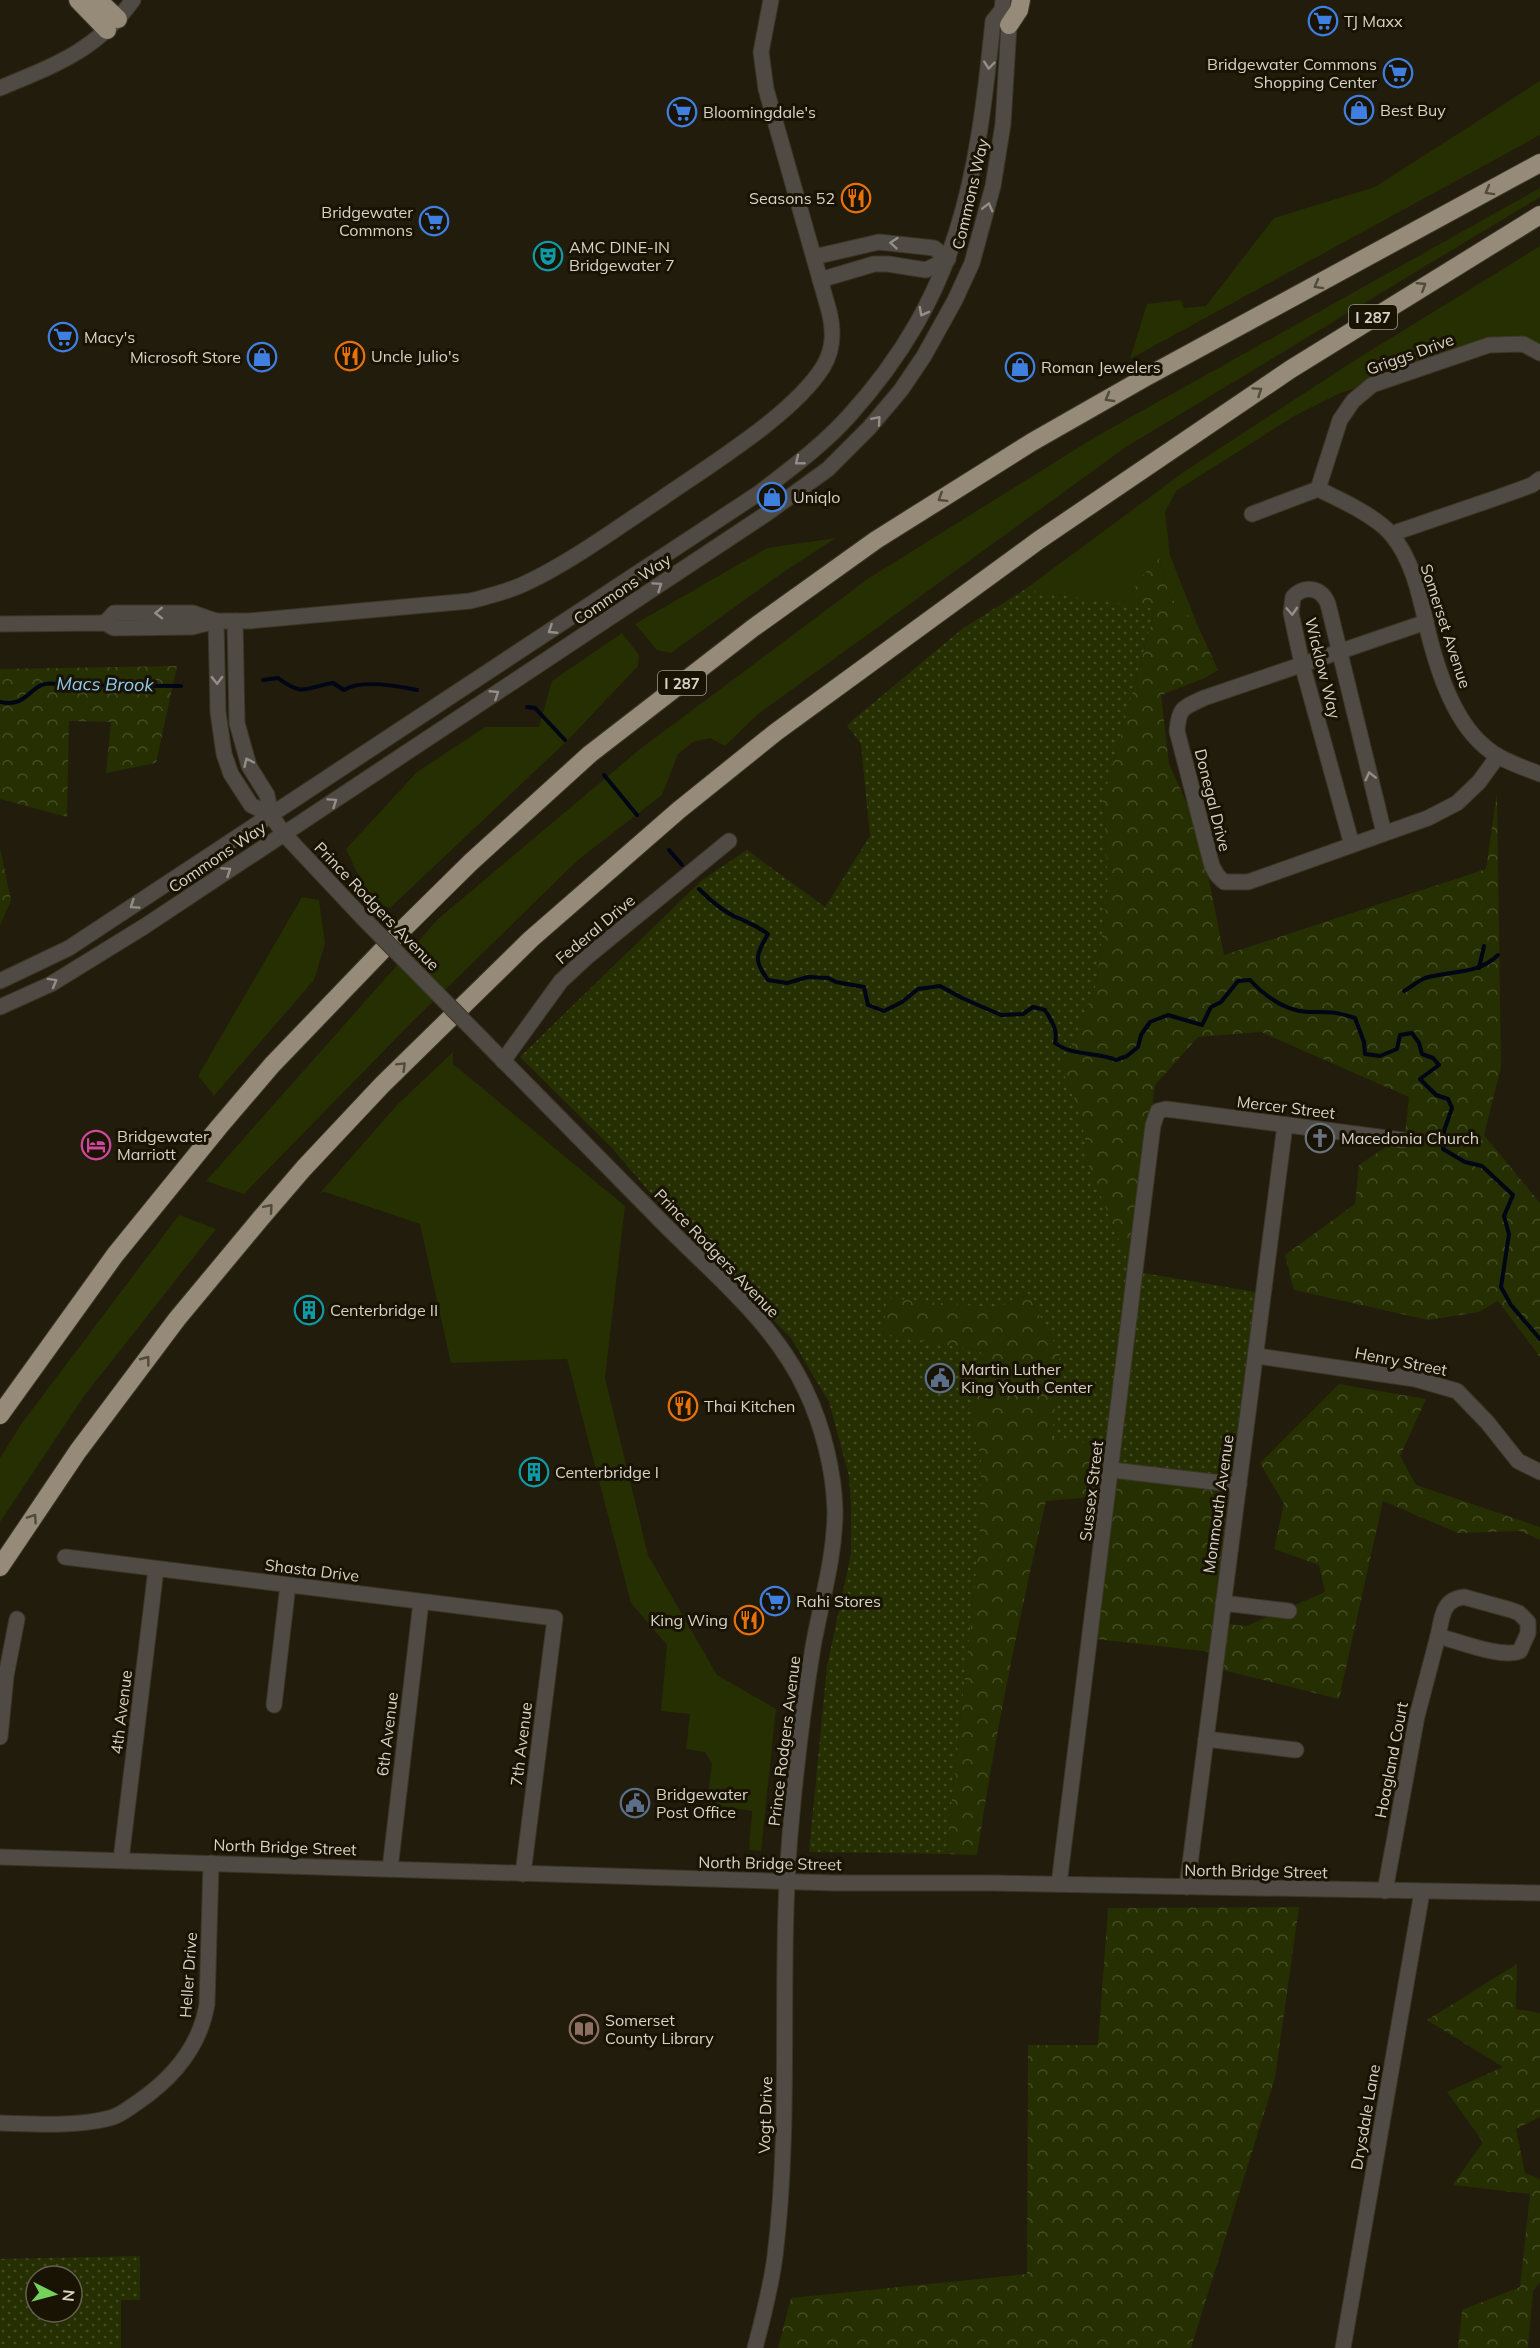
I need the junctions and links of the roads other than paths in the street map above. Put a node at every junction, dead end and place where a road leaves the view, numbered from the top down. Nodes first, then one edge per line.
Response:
1 (78, 0) edge
2 (98, 0) edge
3 (134, 0) edge
4 (771, 0) edge
5 (1021, 0) edge
6 (1005, 11) edge
7 (112, 25) junction
8 (0, 88) edge
9 (1540, 163) edge
10 (1540, 214) edge
11 (814, 257) junction
12 (948, 259) junction
13 (820, 280) junction
14 (1540, 353) edge
15 (1540, 479) edge
16 (1318, 489) junction
17 (1252, 514) dead end
18 (1391, 534) junction
19 (216, 621) junction
20 (235, 621) junction
21 (1426, 622) junction
22 (0, 624) edge
23 (1340, 651) junction
24 (1302, 664) junction
25 (1498, 756) junction
26 (1540, 774) edge
27 (271, 815) junction
28 (1384, 833) junction
29 (284, 834) junction
30 (729, 842) dead end
31 (1352, 845) junction
32 (0, 981) edge
33 (0, 1007) edge
34 (503, 1061) junction
35 (1166, 1109) joint
36 (1286, 1125) junction
37 (1402, 1140) dead end
38 (1257, 1356) junction
39 (0, 1415) edge
40 (1112, 1470) junction
41 (1540, 1472) edge
42 (1239, 1485) junction
43 (65, 1557) dead end
44 (0, 1567) edge
45 (156, 1569) junction
46 (288, 1585) junction
47 (421, 1602) junction
48 (1223, 1604) junction
49 (1289, 1611) dead end
50 (555, 1618) joint
51 (17, 1619) dead end
52 (1438, 1636) junction
53 (274, 1705) dead end
54 (0, 1737) edge
55 (1206, 1739) junction
56 (1296, 1750) dead end
57 (0, 1857) edge
58 (121, 1860) junction
59 (211, 1863) junction
60 (390, 1869) junction
61 (523, 1874) junction
62 (787, 1881) junction
63 (1059, 1884) junction
64 (1187, 1887) junction
65 (1385, 1891) junction
66 (1422, 1892) junction
67 (1540, 1893) edge
68 (0, 2123) edge
69 (756, 2348) edge
70 (1343, 2348) edge

1 - 7 highway
2 - 7 highway
3 - 7 street
4 - 11 street
5 - 6 highway
6 -> 12 street, Commons Way
29 -> 6 street, Commons Way
7 - 8 street
9 -> 39 highway, I 287
44 -> 10 highway, I 287
12 -> 11 street
11 - 13 street
12 - 13 street
12 -> 27 street, Commons Way
13 - 20 street
14 - 16 street, Griggs Drive
15 - 18 street
16 - 17 street
16 - 18 street, Somerset Avenue
18 - 21 street, Somerset Avenue
19 - 20 street
19 - 22 street
19 -> 27 street, Prince Rodgers Avenue
27 -> 20 street, Prince Rodgers Avenue
21 - 23 street, Donegal Drive
21 - 25 street, Somerset Avenue
23 - 24 street, Donegal Drive
23 -> 24 street, Wicklow Way
28 -> 23 street, Wicklow Way
24 - 31 street, Wicklow Way
24 - 31 street, Donegal Drive
25 - 26 street, Somerset Avenue
25 - 28 street, Donegal Drive
27 - 29 street, Prince Rodgers Avenue
27 -> 32 street, Commons Way
28 - 31 street, Donegal Drive
33 -> 29 street, Commons Way
29 - 34 street, Prince Rodgers Avenue, bridge
30 - 34 street, Federal Drive
34 - 62 street, Prince Rodgers Avenue
35 - 36 street, Mercer Street
35 - 40 street, Sussex Street
36 - 37 street, Mercer Street
36 - 38 street, Monmouth Avenue
38 - 41 street, Henry Street
38 - 42 street, Monmouth Avenue
40 - 42 street
40 - 63 street, Sussex Street
42 - 48 street, Monmouth Avenue
43 - 45 street, Shasta Drive
45 - 46 street, Shasta Drive
45 - 58 street, 4th Avenue
46 - 47 street, Shasta Drive
46 - 53 street
47 - 50 street, Shasta Drive
47 - 60 street, 6th Avenue
48 - 49 street
48 - 55 street, Monmouth Avenue
50 - 61 street, 7th Avenue
51 - 54 street
52 - 52 street, Hoagland Court
52 - 65 street, Hoagland Court
55 - 56 street
55 - 64 street, Monmouth Avenue
57 - 58 street, North Bridge Street
58 - 59 street, North Bridge Street
59 - 60 street, North Bridge Street
59 - 68 street, Heller Drive
60 - 61 street, North Bridge Street
61 - 62 street, North Bridge Street
62 - 63 street, North Bridge Street
62 - 69 street, Vogt Drive
63 - 64 street, North Bridge Street
64 - 65 street, North Bridge Street
65 - 66 street, North Bridge Street
66 - 67 street, North Bridge Street
66 - 70 street, Drysdale Lane

